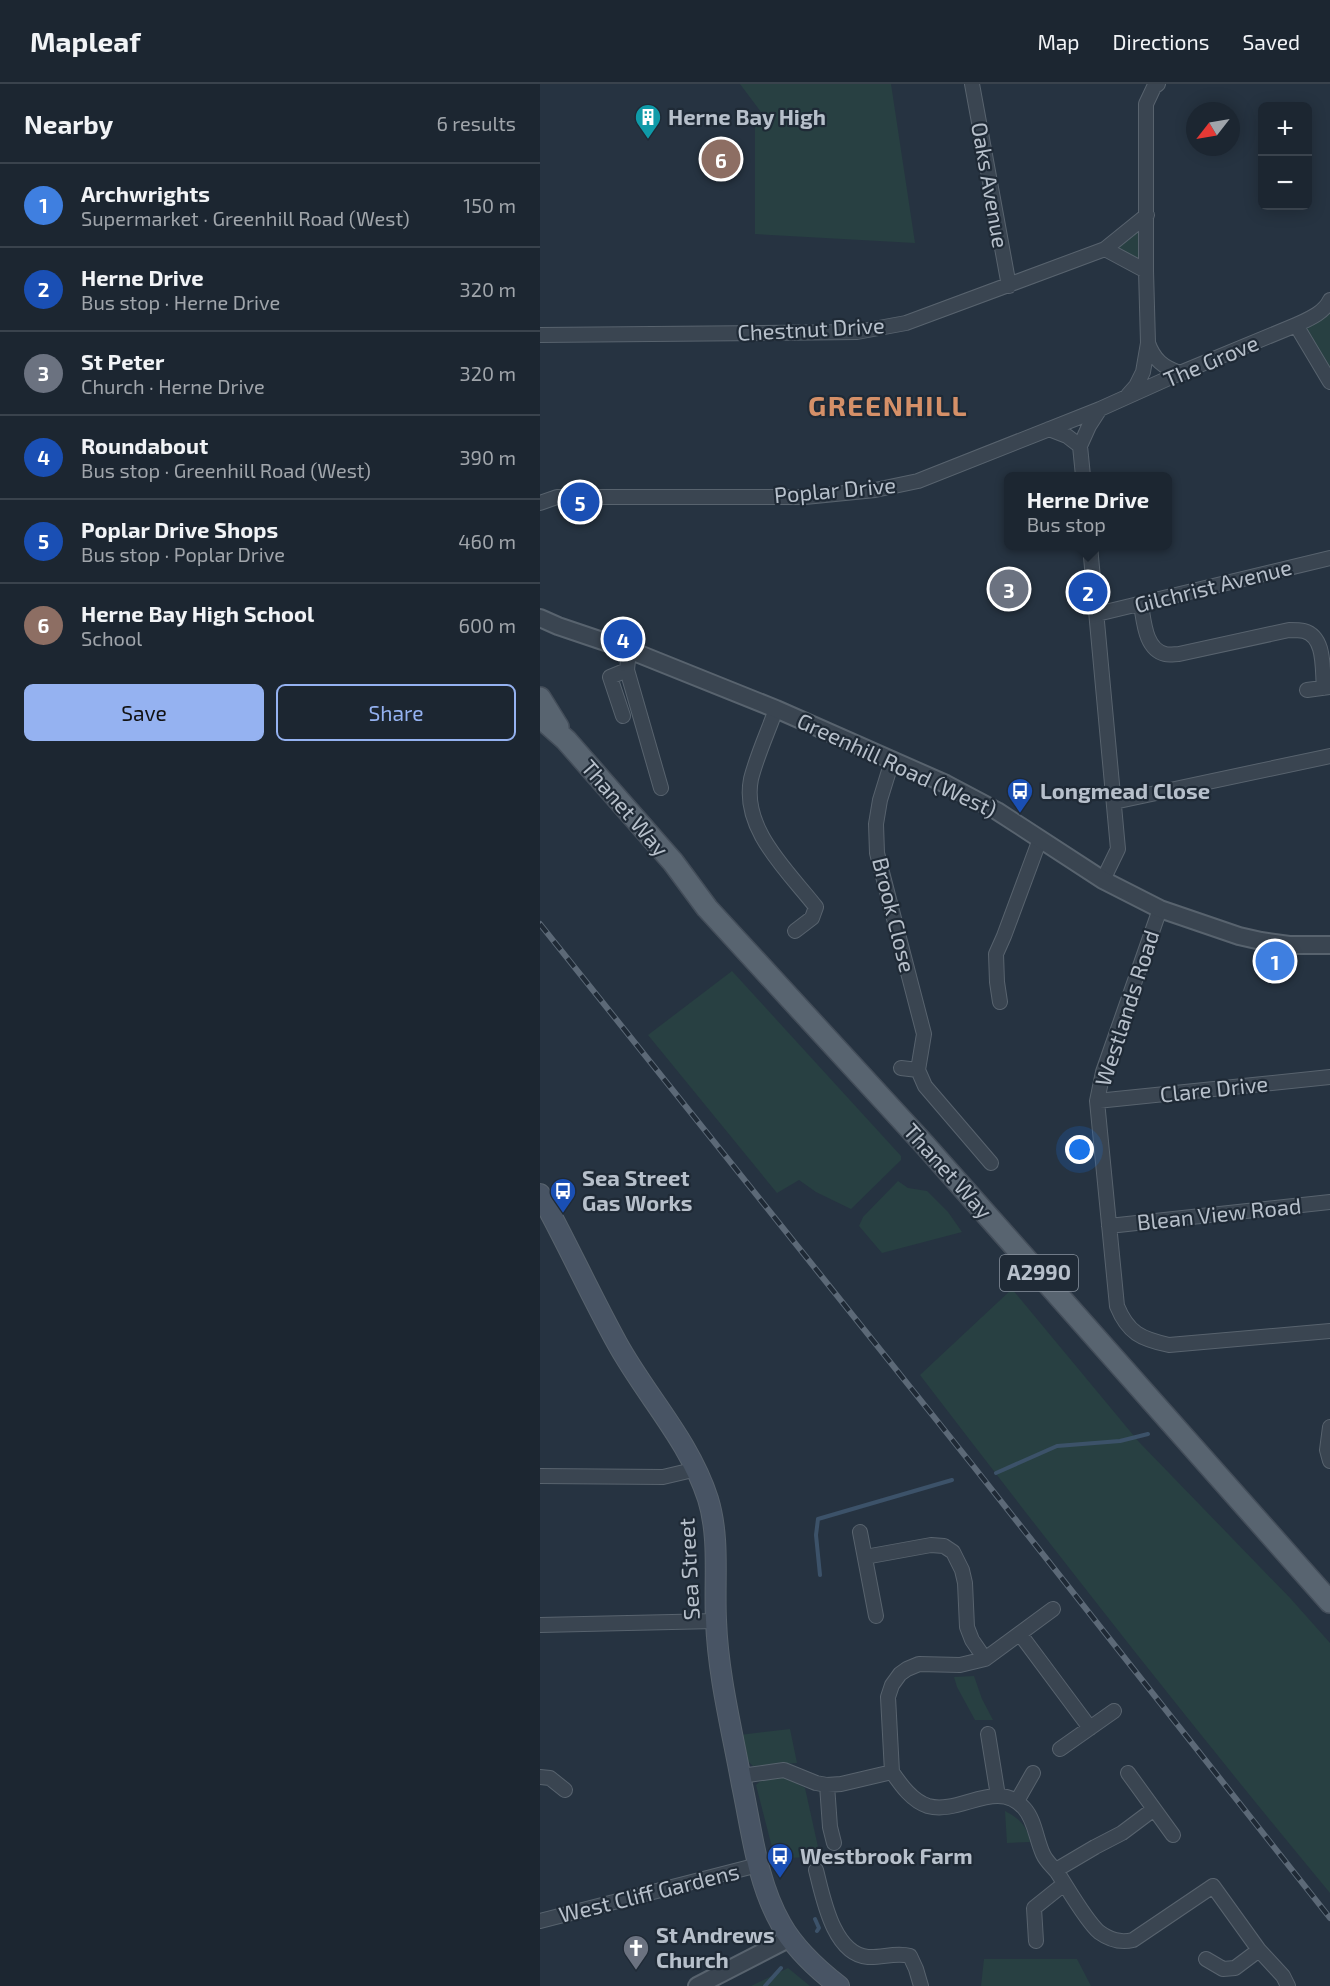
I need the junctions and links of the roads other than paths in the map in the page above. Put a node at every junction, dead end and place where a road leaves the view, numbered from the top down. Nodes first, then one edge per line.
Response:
1 (972, 84) edge
2 (1158, 84) edge
3 (1147, 215) junction
4 (1105, 249) junction
5 (1146, 271) junction
6 (1009, 286) junction
7 (1329, 306) edge
8 (1296, 325) junction
9 (540, 335) edge
10 (1148, 343) junction
11 (1180, 373) junction
12 (1330, 382) edge
13 (1127, 397) junction
14 (1100, 409) junction
15 (1049, 429) junction
16 (1080, 446) junction
17 (1083, 472) edge
18 (540, 503) edge
19 (1090, 550) edge
20 (1330, 558) edge
21 (1141, 605) junction
22 (1096, 614) junction
23 (540, 618) edge
24 (558, 626) junction
25 (540, 633) edge
26 (629, 650) junction
27 (627, 670) junction
28 (1327, 687) edge
29 (1307, 690) dead end
30 (540, 698) edge
31 (776, 709) junction
32 (623, 716) dead end
33 (540, 717) edge
34 (566, 740) junction
35 (1330, 756) edge
36 (892, 760) junction
37 (661, 788) dead end
38 (1114, 802) junction
39 (1040, 838) junction
40 (1103, 880) junction
41 (1160, 909) junction
42 (795, 931) dead end
43 (1330, 945) edge
44 (1000, 1002) dead end
45 (901, 1068) dead end
46 (918, 1070) junction
47 (1330, 1077) edge
48 (1097, 1101) junction
49 (990, 1165) dead end
50 (540, 1194) edge
51 (1330, 1202) edge
52 (1109, 1226) junction
53 (1330, 1331) edge
54 (1330, 1427) edge
55 (1330, 1461) edge
56 (697, 1469) junction
57 (540, 1476) edge
58 (860, 1532) dead end
59 (865, 1557) junction
60 (1330, 1602) edge
61 (1053, 1609) dead end
62 (876, 1616) dead end
63 (716, 1621) junction
64 (540, 1625) edge
65 (1020, 1634) junction
66 (985, 1659) junction
67 (1114, 1711) dead end
68 (1090, 1728) junction
69 (988, 1734) dead end
70 (1060, 1749) dead end
71 (892, 1772) junction
72 (1033, 1773) dead end
73 (1128, 1773) dead end
74 (741, 1776) junction
75 (540, 1777) edge
76 (826, 1785) junction
77 (565, 1790) dead end
78 (998, 1796) junction
79 (1017, 1801) junction
80 (1154, 1809) junction
81 (1173, 1835) dead end
82 (834, 1843) dead end
83 (758, 1865) junction
84 (816, 1870) dead end
85 (1056, 1870) junction
86 (1065, 1884) junction
87 (540, 1921) edge
88 (790, 1938) junction
89 (1036, 1941) dead end
90 (1259, 1950) junction
91 (1206, 1959) dead end
92 (697, 1986) edge
93 (839, 1986) edge
94 (921, 1986) edge
95 (1288, 1986) edge

1 - 6 street, Oaks Avenue
2 - 3 street
3 - 4 street, Chestnut Drive
3 - 5 street
4 - 5 street
4 - 6 street, Chestnut Drive
5 - 10 street
6 - 9 street, Chestnut Drive
7 - 8 street, The Grove
8 - 11 street, The Grove
8 - 12 street
10 - 11 street
10 - 13 street
11 - 13 street, The Grove
13 - 14 street, Poplar Drive
14 - 15 street, Poplar Drive
14 - 16 street
15 - 16 street
15 - 18 street, Poplar Drive
16 - 17 street
19 - 22 street
20 - 21 street, Gilchrist Avenue
21 - 22 street, Gilchrist Avenue
21 - 28 street
22 - 38 street
23 - 24 street, Greenhill Road (West)
24 - 25 street
24 - 26 street, Greenhill Road (West)
26 - 27 street
26 - 31 street, Greenhill Road (West)
27 - 32 street
27 - 37 street
28 - 29 street
30 - 34 main road, A2990
31 - 36 street, Greenhill Road (West)
31 - 42 street
33 - 34 main road, A2990
34 - 60 main road, Thanet Way / A2990
35 - 38 street
36 - 39 street, Greenhill Road (West)
36 - 46 street, Brook Close
38 - 40 street
39 - 40 street, Greenhill Road (West)
39 - 44 street
40 - 41 street, Greenhill Road (West)
41 - 43 street, Greenhill Road (West)
41 - 48 street, Westlands Road
45 - 46 street
46 - 49 street
47 - 48 street, Clare Drive
48 - 52 street, Westlands Road
50 - 56 main road, Sea Street
51 - 52 street, Blean View Road
52 - 53 street, Westlands Road
54 - 55 street
56 - 57 street
56 - 63 main road, Sea Street
58 - 59 street
59 - 62 street
59 - 66 street
61 - 65 street
63 - 64 street
63 - 74 main road, Sea Street
65 - 66 street
65 - 68 street
66 - 71 street
67 - 68 street
68 - 70 street
69 - 78 street
71 - 76 street
71 - 78 street
72 - 79 street
73 - 80 street
74 - 76 street
74 - 83 main road, Sea Street
75 - 77 street
76 - 82 street
78 - 79 street
79 - 85 street
80 - 81 street
80 - 85 street
83 - 87 street, West Cliff Gardens
83 - 88 main road, Sea Street
84 - 94 street
85 - 86 street
86 - 89 street
86 - 90 street
88 - 92 street
88 - 93 main road, Sea Street
90 - 91 street
90 - 95 street

